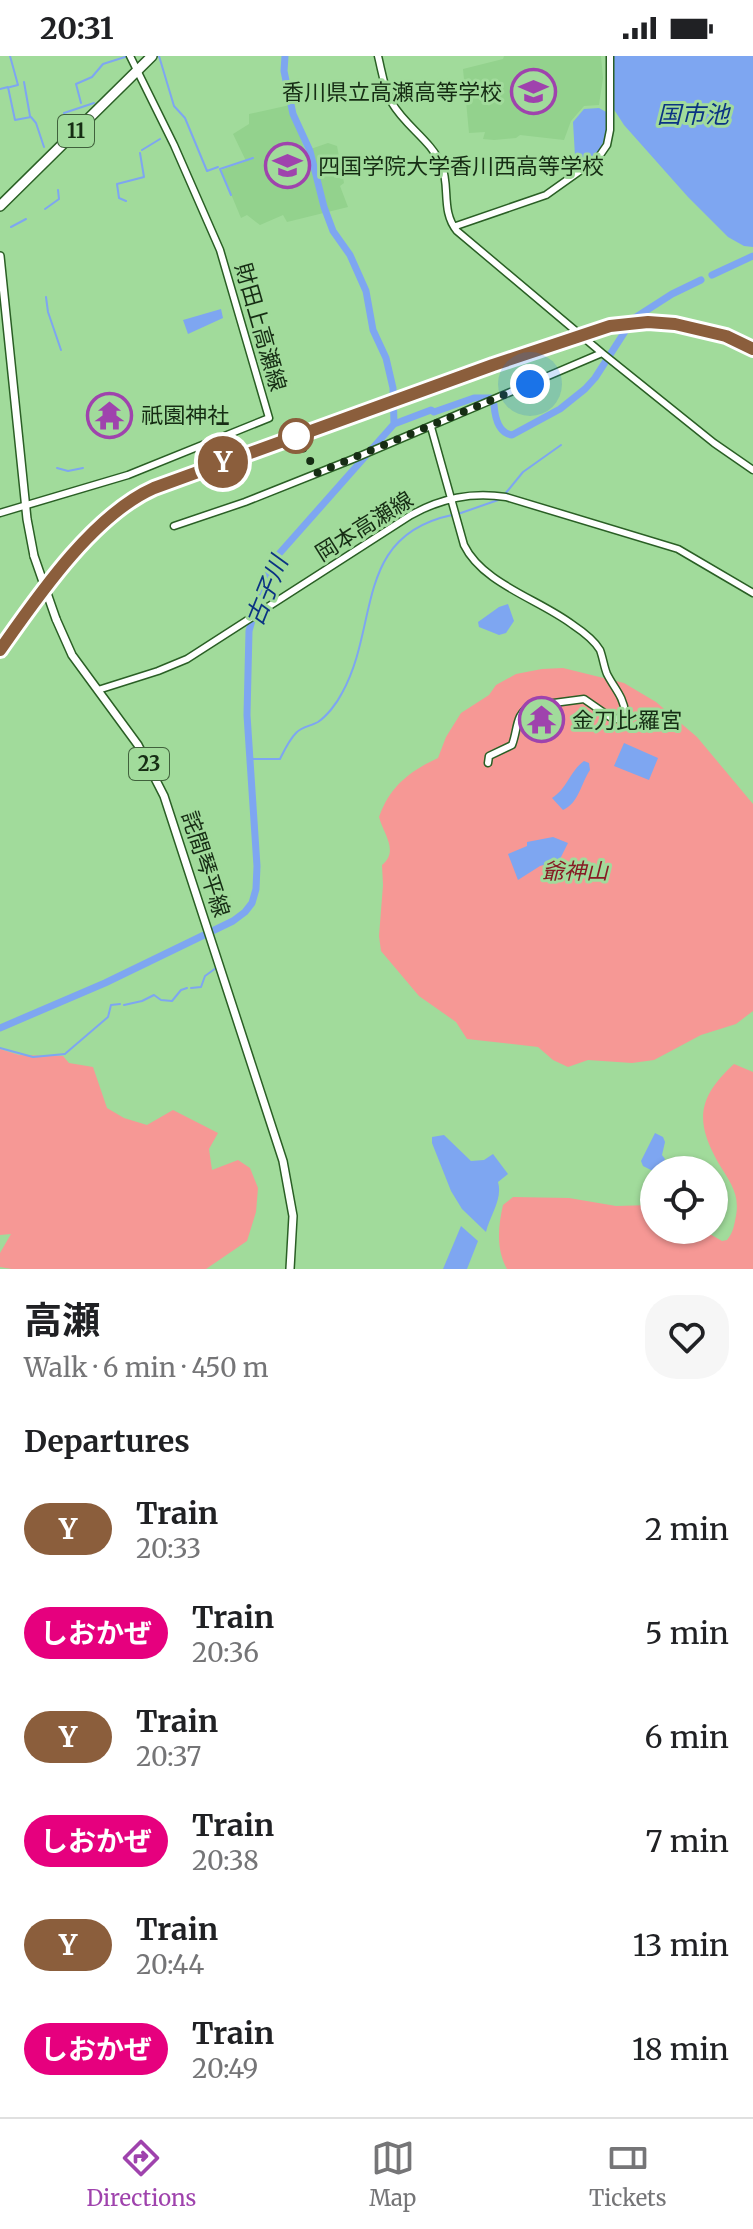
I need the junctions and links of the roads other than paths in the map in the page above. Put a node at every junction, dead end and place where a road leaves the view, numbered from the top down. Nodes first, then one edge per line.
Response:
1 (130, 56) edge
2 (152, 56) edge
3 (378, 56) edge
4 (610, 56) edge
5 (137, 71) junction
6 (0, 206) edge
7 (456, 226) dead end
8 (0, 256) edge
9 (602, 353) junction
10 (431, 427) junction
11 (753, 470) edge
12 (452, 498) junction
13 (26, 504) junction
14 (0, 513) edge
15 (174, 526) dead end
16 (753, 593) edge
17 (98, 690) junction
18 (488, 763) dead end
19 (290, 1269) edge

1 - 5 street, 財田上高瀬線
2 - 5 highway, 11
3 - 9 street
4 - 7 street
5 - 6 highway, 11
5 - 13 street, 財田上高瀬線
8 - 13 main road, 詫間琴平線 / 23
9 - 10 street
9 - 11 street
10 - 12 street
10 - 15 street
12 - 16 street, 岡本高瀬線
12 - 17 street, 岡本高瀬線
12 - 18 street
13 - 14 street
13 - 17 main road, 詫間琴平線 / 23, bridge
17 - 19 main road, 詫間琴平線 / 23

